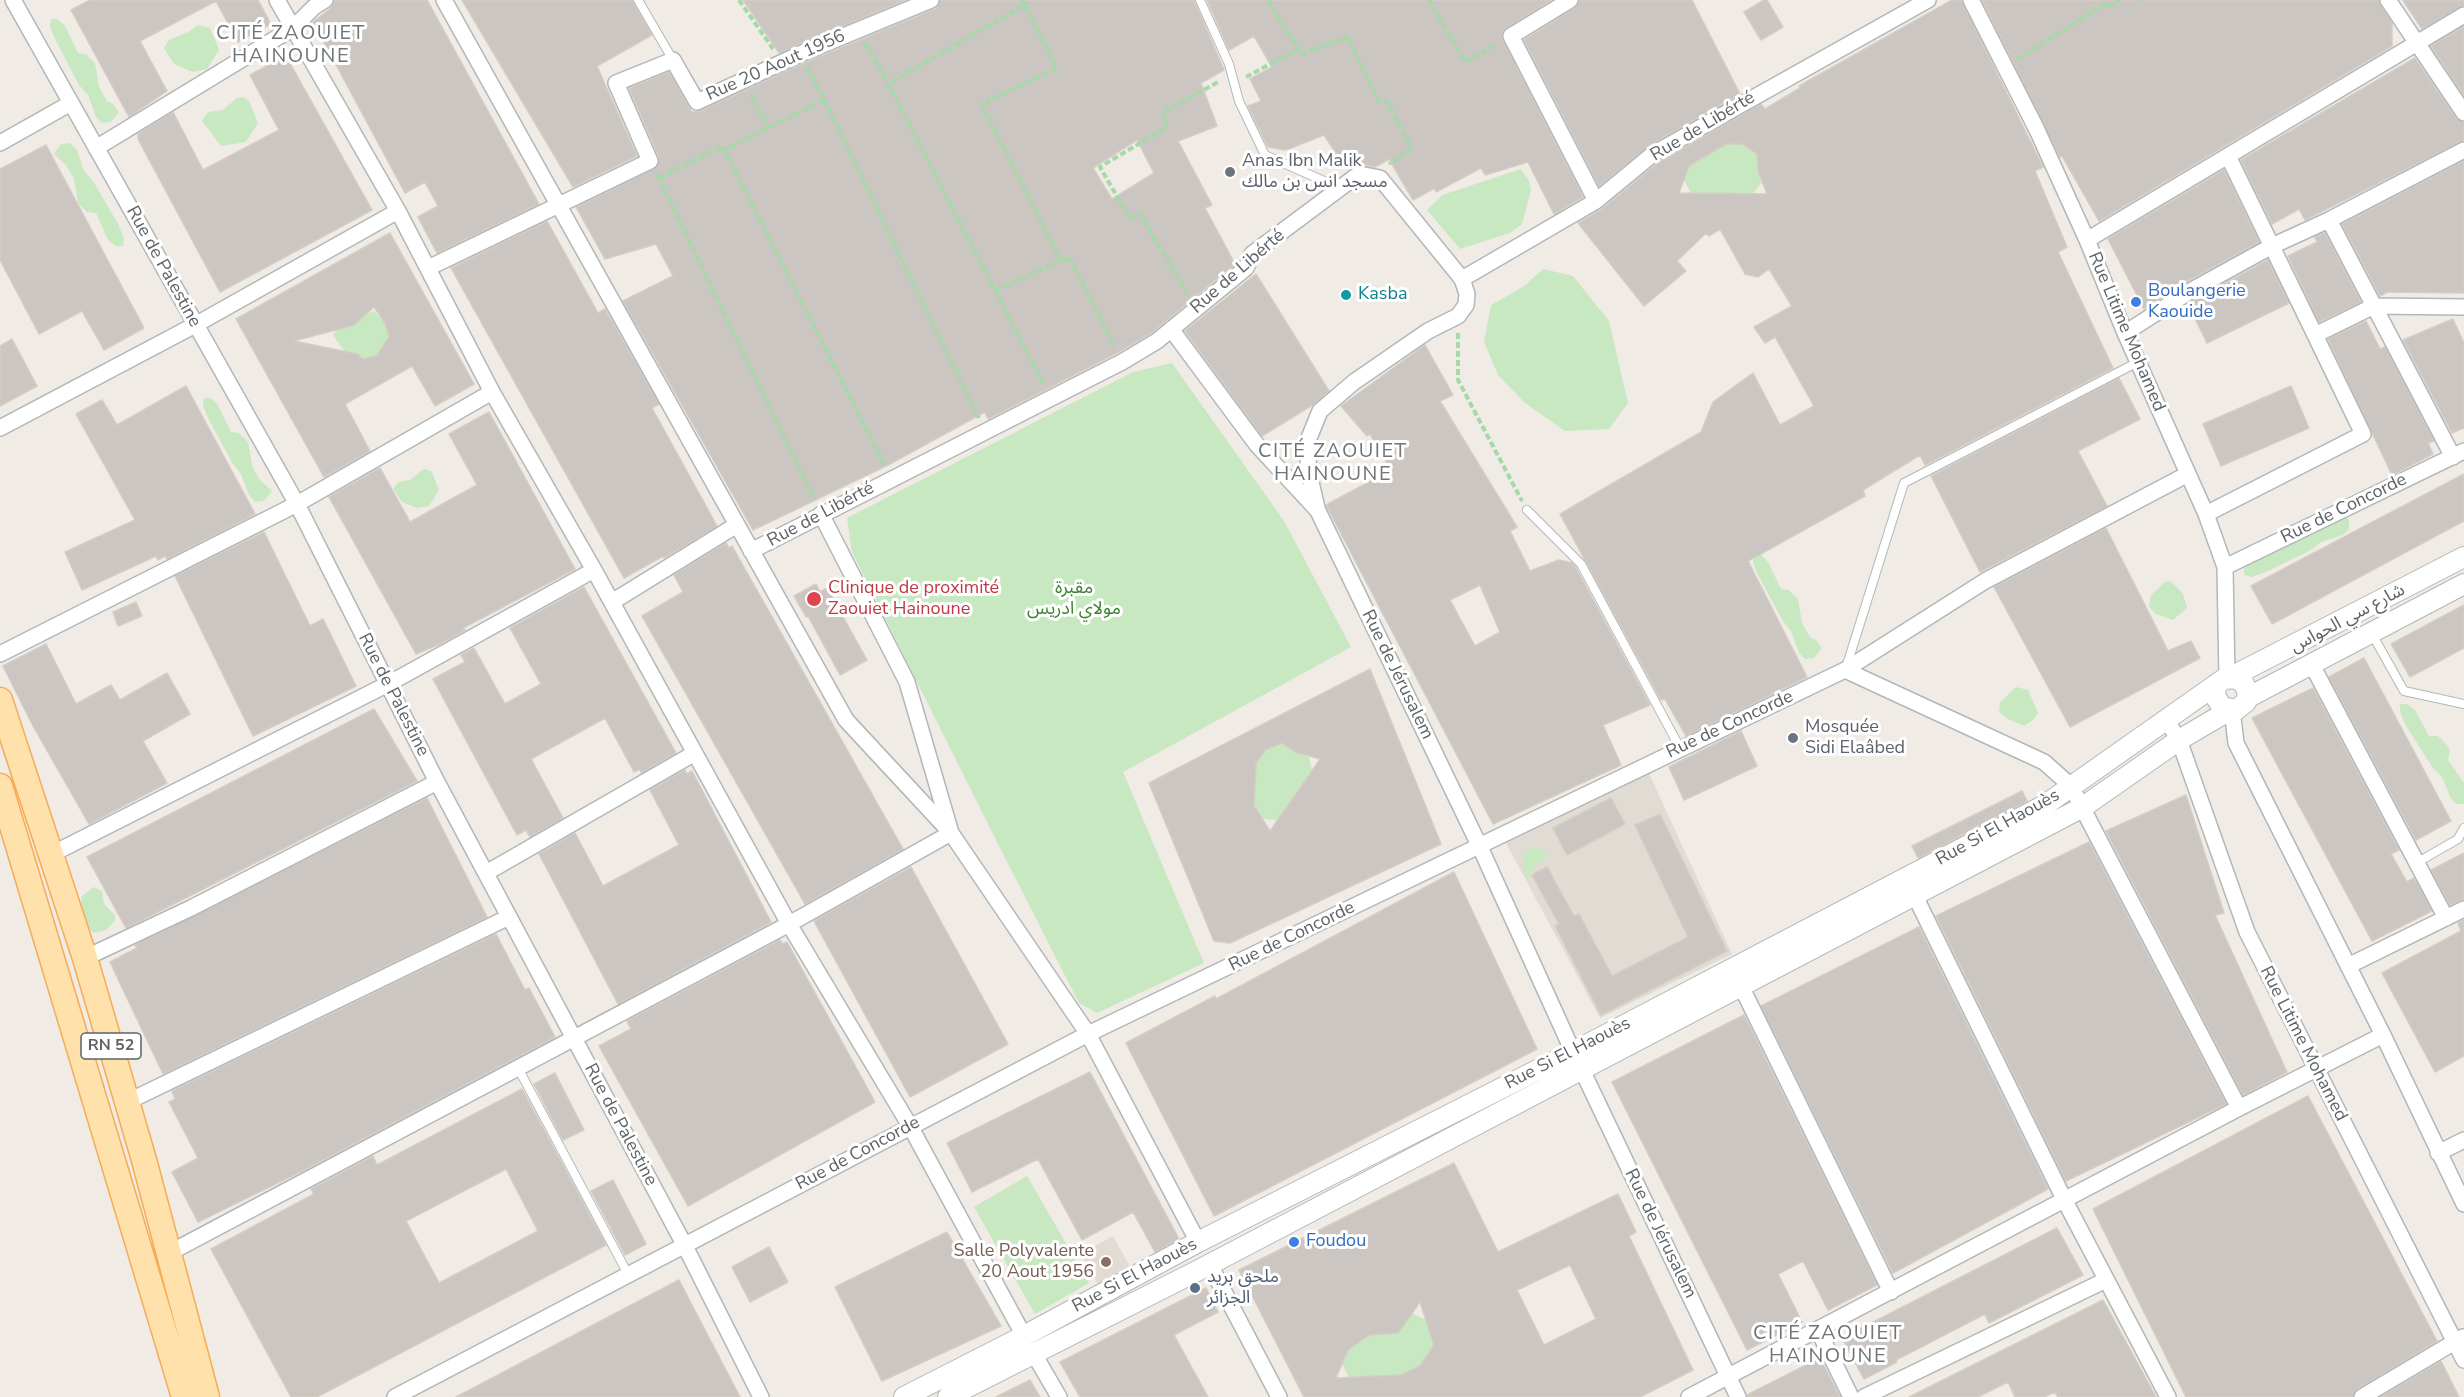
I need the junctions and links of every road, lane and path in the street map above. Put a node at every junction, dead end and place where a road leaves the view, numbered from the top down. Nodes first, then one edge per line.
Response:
1 (13, 0) edge
2 (278, 0) edge
3 (325, 0) edge
4 (444, 0) edge
5 (638, 0) edge
6 (739, 0) edge
7 (931, 0) edge
8 (1200, 0) edge
9 (1269, 0) edge
10 (1429, 0) edge
11 (1570, 0) edge
12 (1928, 0) edge
13 (1971, 0) edge
14 (2120, 0) edge
15 (2388, 0) edge
16 (1023, 2) edge
17 (2464, 15) edge
18 (293, 28) junction
19 (859, 30) junction
20 (1511, 36) junction
21 (2417, 43) junction
22 (1298, 49) junction
23 (800, 54) junction
24 (673, 60) junction
25 (782, 62) junction
26 (2004, 68) junction
27 (1232, 74) junction
28 (743, 80) junction
29 (1234, 83) junction
30 (888, 84) junction
31 (824, 100) junction
32 (71, 103) junction
33 (2464, 113) edge
34 (768, 128) junction
35 (0, 143) edge
36 (96, 148) junction
37 (724, 150) junction
38 (2464, 150) edge
39 (2228, 156) junction
40 (650, 161) junction
41 (1372, 176) junction
42 (659, 178) junction
43 (1340, 188) junction
44 (1596, 201) junction
45 (559, 205) junction
46 (398, 211) junction
47 (2329, 220) junction
48 (2087, 240) junction
49 (2272, 246) junction
50 (1060, 259) junction
51 (428, 268) junction
52 (1462, 279) junction
53 (996, 290) junction
54 (2374, 306) junction
55 (2464, 307) edge
56 (1196, 309) junction
57 (1458, 316) junction
58 (195, 325) junction
59 (1172, 329) junction
60 (2125, 333) junction
61 (2315, 335) junction
62 (1122, 362) junction
63 (2138, 362) junction
64 (492, 392) junction
65 (1050, 398) junction
66 (0, 428) edge
67 (985, 430) junction
68 (2458, 454) edge
69 (2188, 474) junction
70 (891, 478) junction
71 (297, 504) junction
72 (1527, 510) joint
73 (1317, 511) junction
74 (821, 514) junction
75 (2206, 514) junction
76 (735, 526) junction
77 (751, 551) junction
78 (2464, 558) edge
79 (2224, 567) junction
80 (594, 570) junction
81 (2464, 584) edge
82 (612, 602) junction
83 (2371, 633) junction
84 (0, 654) edge
85 (2312, 665) junction
86 (1845, 670) junction
87 (2225, 680) junction
88 (388, 684) junction
89 (2247, 698) junction
90 (0, 700) edge
91 (2464, 704) edge
92 (2231, 710) junction
93 (2165, 718) junction
94 (2179, 740) junction
95 (1680, 748) junction
96 (695, 753) junction
97 (437, 782) junction
98 (0, 786) edge
99 (2071, 786) junction
100 (2083, 807) junction
101 (2464, 828) edge
102 (951, 832) junction
103 (1480, 847) junction
104 (52, 854) junction
105 (2418, 862) junction
106 (486, 873) junction
107 (1915, 896) junction
108 (2464, 909) edge
109 (508, 917) junction
110 (2446, 918) junction
111 (789, 924) junction
112 (85, 958) junction
113 (2348, 966) junction
114 (1741, 986) junction
115 (1089, 1034) junction
116 (2384, 1035) junction
117 (573, 1038) junction
118 (1573, 1052) junction
119 (518, 1068) junction
120 (2316, 1068) junction
121 (1582, 1070) junction
122 (127, 1102) junction
123 (2239, 1108) junction
124 (910, 1126) junction
125 (2464, 1140) edge
126 (2439, 1153) junction
127 (2065, 1201) junction
128 (2464, 1204) edge
129 (1198, 1242) junction
130 (685, 1246) junction
131 (169, 1253) junction
132 (1210, 1264) junction
133 (628, 1276) junction
134 (2106, 1280) junction
135 (1891, 1292) junction
136 (1818, 1330) junction
137 (1024, 1336) junction
138 (2460, 1339) edge
139 (1034, 1354) junction
140 (2464, 1360) edge
141 (1728, 1376) junction
142 (184, 1397) edge
143 (207, 1397) edge
144 (395, 1397) edge
145 (761, 1397) edge
146 (904, 1397) edge
147 (948, 1397) edge
148 (1059, 1397) edge
149 (1279, 1397) edge
150 (1689, 1397) edge
151 (1738, 1397) edge
152 (1851, 1397) edge
153 (1864, 1397) edge
154 (2168, 1397) edge
155 (2362, 1397) edge

1 - 32 street, Rue de Palestine
2 - 18 street
3 - 18 street
4 - 45 street
5 - 24 lane
6 - 25 path
7 - 19 street, Rue 20 Aout 1956
8 - 27 lane
9 - 22 path
10 - 20 path
11 - 20 street
12 - 44 street, Rue de Libérté
13 - 26 street, Rue Litime Mohamed
14 - 26 path
15 - 21 street
16 - 30 path
16 - 50 path
17 - 21 street
18 - 36 street
18 - 46 street
19 - 23 street, Rue 20 Aout 1956
19 - 30 path
20 - 44 street
21 - 33 street
21 - 39 street
22 - 29 path
22 - 41 path
23 - 25 street, Rue 20 Aout 1956
23 - 31 path
24 - 28 street, Rue 20 Aout 1956
24 - 40 street
25 - 28 street, Rue 20 Aout 1956
26 - 48 street, Rue Litime Mohamed
27 - 29 lane
27 - 56 path
28 - 34 path
29 - 43 lane
30 - 53 path
31 - 34 path
31 - 67 path
32 - 35 street
32 - 36 street, Rue de Palestine
34 - 37 path
36 - 58 street, Rue de Palestine
37 - 42 path
37 - 70 path
38 - 47 street
39 - 48 street
39 - 49 street
40 - 42 path
40 - 45 street
41 - 43 street, Rue de Libérté
41 - 52 street
42 - 74 path
43 - 56 street, Rue de Libérté
44 - 52 street, Rue de Libérté
45 - 51 street
45 - 76 street
46 - 51 street
46 - 58 street
47 - 49 street
47 - 54 street
48 - 60 street, Rue Litime Mohamed
49 - 60 street
49 - 61 street
50 - 53 path
50 - 62 path
51 - 64 street
52 - 57 street
53 - 65 path
54 - 55 street
54 - 61 street
54 - 68 street
56 - 59 street, Rue de Libérté
57 - 72 path
57 - 73 street
58 - 66 street
58 - 71 street, Rue de Palestine
59 - 62 street, Rue de Libérté
59 - 73 street, Rue de Jérusalem
60 - 63 street, Rue Litime Mohamed
61 - 75 street
62 - 65 street, Rue de Libérté
63 - 69 street, Rue Litime Mohamed
63 - 86 lane
64 - 71 street
64 - 80 street
65 - 67 street, Rue de Libérté
67 - 70 street, Rue de Libérté
68 - 79 street, Rue de Concorde
69 - 75 street, Rue Litime Mohamed
69 - 86 street, Rue de Concorde
70 - 74 street, Rue de Libérté
71 - 84 street
71 - 88 street, Rue de Palestine
72 - 95 lane
73 - 103 street, Rue de Jérusalem
74 - 77 street, Rue de Libérté
74 - 102 street
75 - 79 street, Rue Litime Mohamed
76 - 77 street
76 - 82 street
77 - 102 street
78 - 87 street, شارع سي الحواس
79 - 87 street, Rue Litime Mohamed
80 - 82 street
80 - 88 street
81 - 83 street, شارع سي الحواس
82 - 96 street
83 - 85 street, شارع سي الحواس
83 - 91 lane
85 - 89 street, شارع سي الحواس
85 - 105 street
86 - 95 street, Rue de Concorde
86 - 99 street
87 - 89 street
87 - 92 street
87 - 93 street, Rue Si El Haouès
88 - 97 street, Rue de Palestine
88 - 104 street
89 - 92 street
90 - 104 main road, RN 52
92 - 94 street, Rue Si El Haouès
92 - 113 street
93 - 94 street, Rue Litime Mohamed
93 - 99 street, Rue Si El Haouès
94 - 100 street, Rue Si El Haouès
94 - 120 street, Rue Litime Mohamed
95 - 103 street, Rue de Concorde
96 - 106 street
96 - 111 street
97 - 106 street, Rue de Palestine
97 - 112 street
98 - 142 main road, RN 52
99 - 100 street
99 - 118 street, Rue Si El Haouès
100 - 107 street, Rue Si El Haouès
100 - 123 street
101 - 105 lane
102 - 111 street
102 - 115 street
103 - 115 street, Rue de Concorde
103 - 118 street, Rue de Jérusalem
104 - 112 main road, RN 52
105 - 110 street
106 - 109 street, Rue de Palestine
107 - 114 street, Rue Si El Haouès
107 - 127 street
108 - 110 street
109 - 117 street, Rue de Palestine
109 - 122 street
110 - 113 street
111 - 117 street
111 - 124 street
112 - 122 main road, RN 52
113 - 116 street
114 - 121 street, Rue Si El Haouès
114 - 135 street
115 - 124 street, Rue de Concorde
115 - 129 street
116 - 120 street
116 - 126 street
117 - 119 street
117 - 130 street, Rue de Palestine
118 - 121 street
118 - 129 street, Rue Si El Haouès
119 - 131 street
119 - 133 lane
120 - 123 street
120 - 138 street, Rue Litime Mohamed
121 - 132 street, Rue Si El Haouès
121 - 141 street, Rue de Jérusalem
122 - 131 main road, RN 52
123 - 127 street
124 - 130 street, Rue de Concorde
124 - 137 street
125 - 126 street
126 - 128 street
127 - 134 street
127 - 135 street
129 - 132 street
129 - 137 street, Rue Si El Haouès
130 - 133 street, Rue de Concorde
130 - 145 street, Rue de Palestine
131 - 143 main road, RN 52
132 - 139 street, Rue Si El Haouès
132 - 149 street
133 - 144 street, Rue de Concorde
134 - 153 street
134 - 154 street
135 - 136 street
136 - 141 street
136 - 152 street
137 - 139 street
137 - 146 street, Rue Si El Haouès
138 - 140 street, Rue Litime Mohamed
138 - 155 street
139 - 147 street, Rue Si El Haouès
139 - 148 street
141 - 150 street
141 - 151 street, Rue de Jérusalem

